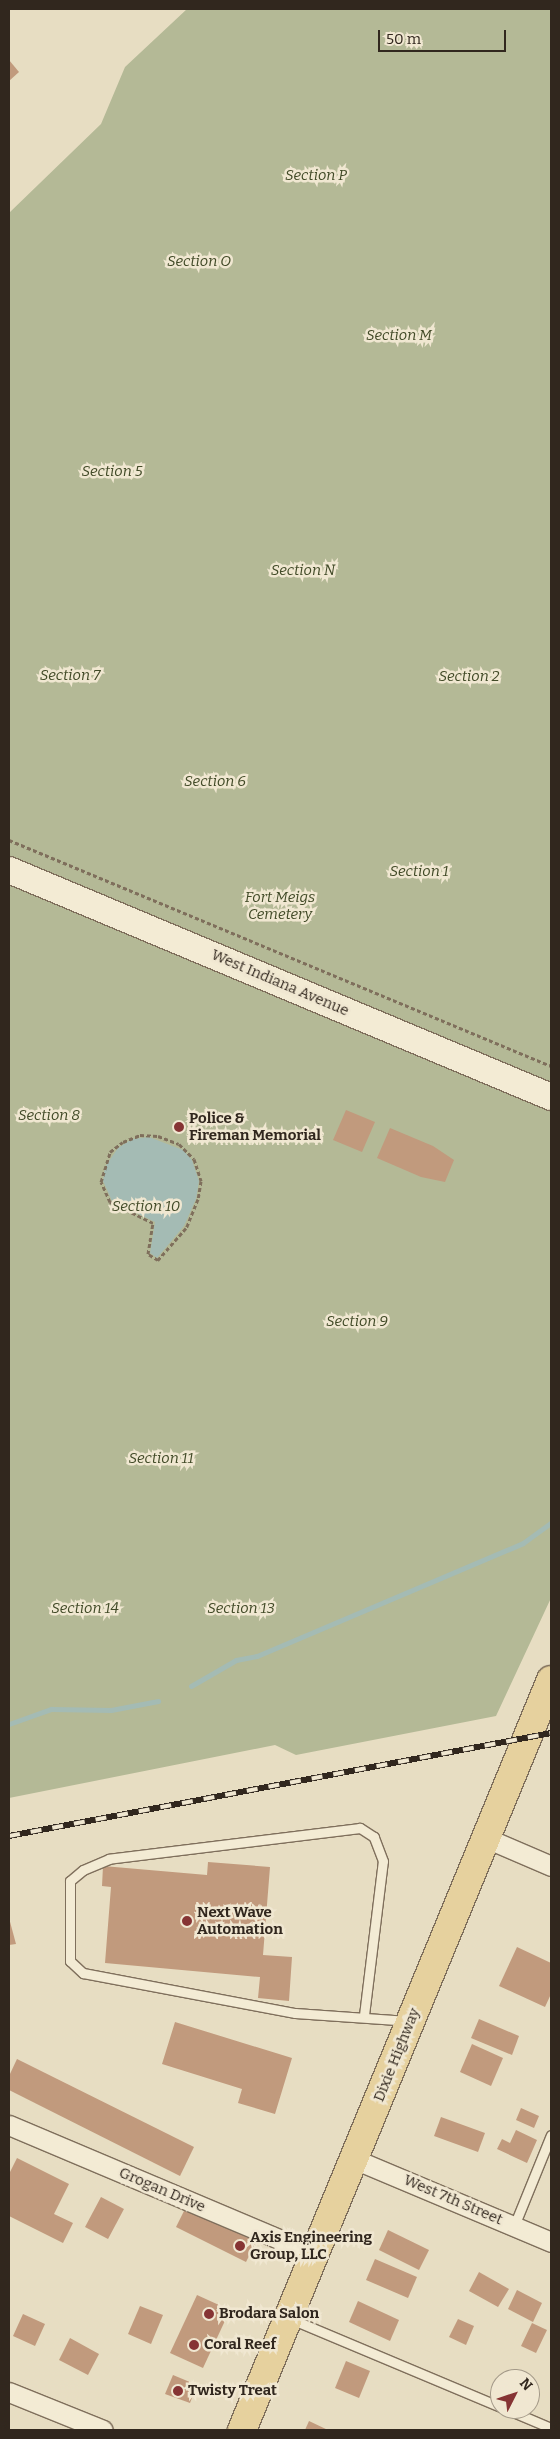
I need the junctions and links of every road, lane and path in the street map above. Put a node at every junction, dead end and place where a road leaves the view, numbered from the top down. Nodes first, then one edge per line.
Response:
1 (9, 840) edge
2 (9, 870) edge
3 (551, 1066) edge
4 (551, 1097) edge
5 (101, 1174) joint
6 (551, 1680) edge
7 (486, 1838) junction
8 (551, 1866) edge
9 (364, 2015) junction
10 (411, 2021) junction
11 (9, 2126) edge
12 (551, 2135) edge
13 (354, 2159) junction
14 (514, 2226) junction
15 (551, 2242) edge
16 (314, 2254) junction
17 (288, 2318) junction
18 (9, 2392) edge
19 (490, 2403) edge
20 (530, 2419) edge
21 (551, 2428) edge
22 (103, 2430) edge
23 (242, 2430) edge

1 - 3 path
2 - 4 main road, West Indiana Avenue
5 - 5 path
6 - 7 main road, Dixie Highway
7 - 8 street
7 - 10 main road, Dixie Highway
9 - 9 lane
9 - 10 lane
10 - 13 main road, Dixie Highway
11 - 16 street, Grogan Drive
12 - 14 lane
13 - 14 street, West 7th Street
13 - 16 main road, Dixie Highway
14 - 15 street, West 7th Street
16 - 17 main road, Dixie Highway
17 - 19 lane
17 - 23 main road, Dixie Highway
18 - 22 street
20 - 21 lane

